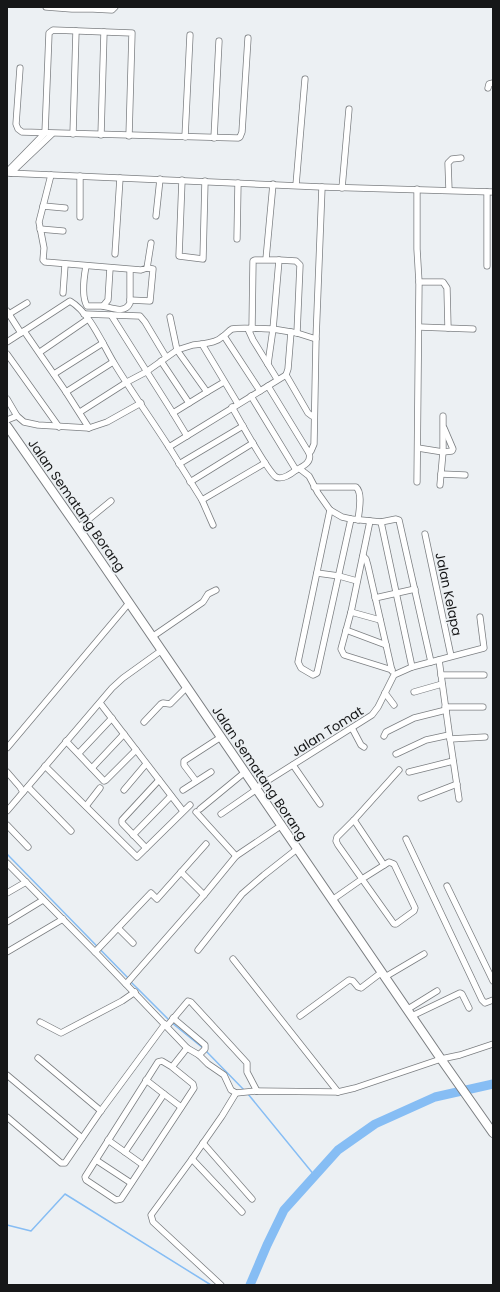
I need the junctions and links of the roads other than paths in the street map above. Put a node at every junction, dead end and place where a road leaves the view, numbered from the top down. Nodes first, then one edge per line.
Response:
1 (46, 7) edge
2 (50, 7) edge
3 (116, 7) edge
4 (72, 8) edge
5 (93, 8) edge
6 (76, 31) junction
7 (104, 32) junction
8 (190, 35) dead end
9 (248, 38) dead end
10 (219, 41) dead end
11 (20, 68) dead end
12 (305, 79) dead end
13 (493, 82) edge
14 (488, 88) dead end
15 (349, 109) dead end
16 (45, 133) junction
17 (52, 134) junction
18 (73, 134) junction
19 (101, 135) junction
20 (129, 136) junction
21 (185, 137) junction
22 (214, 138) junction
23 (461, 158) dead end
24 (8, 173) edge
25 (51, 175) junction
26 (80, 176) junction
27 (120, 178) junction
28 (160, 180) junction
29 (182, 180) junction
30 (205, 181) junction
31 (238, 183) junction
32 (273, 184) junction
33 (296, 185) junction
34 (322, 187) junction
35 (342, 188) junction
36 (417, 189) junction
37 (449, 190) junction
38 (490, 192) edge
39 (43, 206) junction
40 (65, 208) dead end
41 (156, 216) dead end
42 (80, 217) dead end
43 (40, 229) junction
44 (63, 231) dead end
45 (237, 239) dead end
46 (151, 244) dead end
47 (116, 254) dead end
48 (266, 259) junction
49 (279, 260) junction
50 (65, 265) junction
51 (86, 266) junction
52 (487, 266) dead end
53 (110, 268) junction
54 (147, 268) junction
55 (130, 270) junction
56 (419, 282) junction
57 (63, 293) dead end
58 (130, 300) junction
59 (27, 303) dead end
60 (103, 306) junction
61 (8, 312) edge
62 (111, 315) junction
63 (86, 316) junction
64 (170, 317) dead end
65 (419, 326) junction
66 (448, 328) junction
67 (250, 329) junction
68 (273, 329) junction
69 (473, 329) dead end
70 (22, 332) junction
71 (294, 333) junction
72 (224, 336) junction
73 (316, 340) junction
74 (7, 342) edge
75 (103, 342) junction
76 (202, 344) junction
77 (177, 350) junction
78 (40, 352) junction
79 (7, 354) edge
80 (164, 359) junction
81 (113, 362) junction
82 (268, 364) junction
83 (146, 372) junction
84 (54, 374) junction
85 (286, 375) junction
86 (277, 380) junction
87 (127, 382) junction
88 (224, 382) junction
89 (268, 386) junction
90 (260, 391) junction
91 (66, 392) junction
92 (207, 392) junction
93 (251, 396) junction
94 (7, 399) edge
95 (141, 403) junction
96 (189, 403) junction
97 (238, 404) junction
98 (232, 408) junction
99 (80, 412) junction
100 (173, 413) junction
101 (314, 415) junction
102 (16, 416) junction
103 (443, 416) dead end
104 (8, 422) edge
105 (59, 426) junction
106 (243, 426) junction
107 (443, 426) junction
108 (89, 428) junction
109 (187, 436) junction
110 (254, 443) junction
111 (169, 447) junction
112 (418, 448) junction
113 (443, 452) junction
114 (309, 453) junction
115 (265, 463) junction
116 (179, 464) junction
117 (298, 470) junction
118 (441, 474) junction
119 (465, 474) dead end
120 (190, 482) junction
121 (417, 482) dead end
122 (440, 485) dead end
123 (314, 487) junction
124 (202, 500) junction
125 (110, 501) dead end
126 (330, 510) junction
127 (351, 519) junction
128 (358, 520) junction
129 (370, 522) junction
130 (381, 522) junction
131 (213, 525) dead end
132 (78, 528) junction
133 (425, 535) dead end
134 (363, 556) junction
135 (318, 573) junction
136 (339, 576) junction
137 (357, 581) junction
138 (416, 589) junction
139 (216, 590) dead end
140 (395, 594) junction
141 (375, 598) junction
142 (129, 603) junction
143 (351, 612) junction
144 (480, 617) dead end
145 (380, 620) junction
146 (346, 630) junction
147 (156, 634) junction
148 (386, 645) junction
149 (162, 650) junction
150 (451, 656) junction
151 (439, 660) junction
152 (431, 662) junction
153 (412, 667) junction
154 (393, 672) junction
155 (442, 675) junction
156 (484, 675) dead end
157 (442, 684) junction
158 (187, 687) junction
159 (414, 692) dead end
160 (384, 693) junction
161 (100, 703) junction
162 (394, 705) dead end
163 (483, 707) dead end
164 (446, 709) junction
165 (112, 718) junction
166 (144, 722) dead end
167 (352, 728) junction
168 (124, 734) junction
169 (384, 736) dead end
170 (221, 737) junction
171 (450, 737) junction
172 (485, 737) dead end
173 (66, 741) junction
174 (364, 747) dead end
175 (7, 748) edge
176 (136, 750) junction
177 (79, 753) junction
178 (396, 754) dead end
179 (453, 761) junction
180 (146, 764) junction
181 (294, 764) junction
182 (45, 766) junction
183 (92, 768) junction
184 (398, 770) dead end
185 (7, 772) edge
186 (210, 772) dead end
187 (245, 772) junction
188 (409, 772) dead end
189 (159, 780) junction
190 (196, 781) junction
191 (457, 784) junction
192 (28, 787) junction
193 (100, 788) dead end
194 (256, 789) junction
195 (124, 790) dead end
196 (183, 790) dead end
197 (23, 792) junction
198 (171, 796) junction
199 (421, 798) dead end
200 (460, 799) dead end
201 (320, 804) dead end
202 (190, 805) dead end
203 (86, 806) junction
204 (7, 811) edge
205 (183, 811) junction
206 (221, 814) dead end
207 (354, 820) junction
208 (7, 825) edge
209 (282, 825) junction
210 (71, 831) dead end
211 (134, 835) junction
212 (406, 839) dead end
213 (206, 844) dead end
214 (28, 847) dead end
215 (146, 848) junction
216 (297, 849) junction
217 (236, 856) junction
218 (7, 863) edge
219 (384, 865) junction
220 (181, 872) junction
221 (362, 879) junction
222 (26, 882) junction
223 (447, 886) dead end
224 (7, 893) edge
225 (204, 895) junction
226 (43, 900) junction
227 (332, 900) junction
228 (63, 919) junction
229 (7, 922) edge
230 (118, 928) junction
231 (134, 943) dead end
232 (99, 948) junction
233 (198, 950) dead end
234 (7, 952) edge
235 (424, 954) dead end
236 (233, 959) dead end
237 (384, 975) junction
238 (129, 981) junction
239 (493, 981) edge
240 (437, 991) dead end
241 (135, 992) junction
242 (493, 1000) edge
243 (469, 1008) dead end
244 (410, 1013) junction
245 (300, 1016) dead end
246 (40, 1022) dead end
247 (169, 1022) junction
248 (493, 1044) edge
249 (187, 1048) junction
250 (202, 1052) junction
251 (38, 1058) dead end
252 (441, 1059) junction
253 (172, 1067) junction
254 (7, 1075) edge
255 (146, 1080) junction
256 (257, 1091) junction
257 (338, 1092) junction
258 (238, 1093) junction
259 (164, 1094) junction
260 (181, 1107) junction
261 (101, 1111) junction
262 (7, 1117) edge
263 (493, 1133) edge
264 (82, 1138) junction
265 (108, 1140) junction
266 (204, 1143) junction
267 (125, 1152) junction
268 (192, 1159) junction
269 (96, 1160) junction
270 (143, 1165) junction
271 (131, 1183) junction
272 (252, 1199) dead end
273 (242, 1212) dead end
274 (221, 1285) edge

1 - 2 street
2 - 4 street
3 - 5 street
4 - 5 street
6 - 7 street
6 - 16 street
6 - 18 street
7 - 19 street
7 - 20 street
8 - 21 street
9 - 22 street
10 - 22 street
11 - 16 street
12 - 33 street
13 - 14 street
15 - 35 street
16 - 17 street
16 - 24 street
17 - 18 street
17 - 24 street
18 - 19 street
19 - 20 street
20 - 21 street
21 - 22 street
23 - 37 street
24 - 25 street
25 - 26 street
25 - 39 street
26 - 27 street
26 - 42 street
27 - 28 street
27 - 47 street
28 - 29 street
28 - 41 street
29 - 30 street
29 - 30 street
30 - 31 street
31 - 32 street
31 - 45 street
32 - 33 street
32 - 48 street
33 - 34 street
34 - 35 street
34 - 73 street
35 - 36 street
36 - 37 street
36 - 56 street
37 - 38 street
38 - 52 street
39 - 40 street
39 - 43 street
43 - 44 street
43 - 50 street
46 - 54 street
48 - 49 street
48 - 67 street
49 - 68 street
49 - 71 street
50 - 51 street
50 - 57 street
51 - 53 street
51 - 60 street
53 - 55 street
53 - 60 street
54 - 55 street
54 - 58 street
55 - 58 street
56 - 65 street
56 - 66 street
58 - 60 street
59 - 61 street
61 - 70 street
62 - 63 street
62 - 80 street
62 - 83 street
63 - 70 street
63 - 75 street
63 - 78 street
64 - 77 street
65 - 66 street
65 - 112 street
66 - 69 street
67 - 68 street
67 - 72 street
67 - 82 street
68 - 71 street
68 - 82 street
70 - 74 street
70 - 78 street
71 - 73 street
71 - 85 street
72 - 76 street
72 - 90 street
73 - 101 street
75 - 81 street
75 - 84 street
76 - 77 street
76 - 88 street
77 - 80 street
77 - 92 street
78 - 84 street
79 - 105 street
80 - 83 street
80 - 96 street
81 - 87 street
81 - 91 street
82 - 86 street
83 - 87 street
83 - 100 street
84 - 91 street
85 - 86 street
85 - 101 street
86 - 89 street
87 - 95 street
87 - 99 street
88 - 92 street
88 - 97 street
89 - 90 street
89 - 114 street
90 - 93 street
91 - 99 street
92 - 96 street
93 - 97 street
93 - 117 street
94 - 102 street
95 - 108 street
95 - 111 street
96 - 100 street
97 - 98 street
98 - 106 street
98 - 109 street
99 - 108 street
100 - 109 street
101 - 114 street
102 - 104 street
102 - 105 street
103 - 107 street
104 - 132 street, Jalan Sematang Borang
105 - 108 street
106 - 110 street
106 - 116 street
107 - 113 street
107 - 113 street
109 - 111 street
110 - 115 street
110 - 120 street
111 - 116 street
112 - 113 street
112 - 121 street
113 - 118 street
114 - 117 street
115 - 117 street
115 - 124 street
116 - 120 street
117 - 123 street
118 - 119 street
118 - 122 street
120 - 124 street
123 - 126 street
123 - 128 street
124 - 131 street
125 - 132 street
126 - 127 street
126 - 135 street
127 - 128 street
127 - 136 street
128 - 129 street
129 - 130 street
129 - 134 street
130 - 138 street
130 - 140 street
132 - 142 street, Jalan Sematang Borang
133 - 150 street, Jalan Kelapa
134 - 137 street
134 - 141 street
135 - 136 street
135 - 136 street
136 - 137 street
137 - 143 street
138 - 140 street
138 - 152 street
139 - 147 street
140 - 141 street
140 - 153 street
141 - 145 street
142 - 147 street, Jalan Sematang Borang
142 - 175 street
143 - 145 street
143 - 146 street
144 - 150 street
145 - 148 street
146 - 148 street
146 - 154 street
147 - 149 street, Jalan Sematang Borang
148 - 154 street
149 - 158 street, Jalan Sematang Borang
149 - 161 street
150 - 151 street
151 - 152 street
151 - 155 street
152 - 153 street
153 - 154 street
154 - 160 street, Jalan Tomat
155 - 156 street
155 - 157 street
157 - 159 street
157 - 164 street
158 - 166 street
158 - 170 street, Jalan Sematang Borang
160 - 162 street
160 - 167 street, Jalan Tomat
161 - 165 street
161 - 173 street
163 - 164 street
164 - 169 street
164 - 171 street
165 - 168 street
165 - 177 street
167 - 174 street
167 - 181 street, Jalan Tomat
168 - 176 street
168 - 183 street
170 - 187 street, Jalan Sematang Borang
170 - 190 street
171 - 172 street
171 - 178 street
171 - 179 street
173 - 177 street
173 - 182 street
176 - 180 street
176 - 183 street
177 - 183 street
179 - 188 street
179 - 191 street
180 - 189 street
180 - 195 street
181 - 194 street, Jalan Tomat
181 - 201 street
182 - 192 street
182 - 203 street
184 - 207 street
185 - 197 street
186 - 190 street
187 - 194 street, Jalan Sematang Borang
187 - 217 street
189 - 198 street
189 - 211 street
190 - 196 street
191 - 199 street
191 - 200 street
192 - 197 street
192 - 210 street
193 - 203 street
194 - 206 street, Jalan Tomat
194 - 209 street, Jalan Sematang Borang
197 - 204 street
198 - 205 street
198 - 211 street
202 - 205 street
203 - 215 street
205 - 215 street
207 - 219 street
207 - 221 street
208 - 214 street
209 - 216 street, Jalan Sematang Borang
209 - 217 street
211 - 215 street
212 - 242 street
213 - 220 street
216 - 227 street, Jalan Sematang Borang
216 - 233 street
217 - 225 street
218 - 222 street
219 - 221 street
219 - 221 street
220 - 225 street
220 - 230 street
221 - 227 street
222 - 224 street
222 - 226 street
223 - 239 street
225 - 238 street
226 - 228 street
226 - 229 street
227 - 237 street, Jalan Sematang Borang
228 - 232 street
228 - 234 street
230 - 231 street
230 - 232 street
232 - 238 street
235 - 237 street
236 - 257 street
237 - 244 street, Jalan Sematang Borang
237 - 245 street
238 - 241 street
240 - 244 street
241 - 246 street
241 - 247 street
243 - 244 street
244 - 252 street, Jalan Sematang Borang
247 - 249 street
247 - 250 street
247 - 256 street
247 - 261 street
248 - 252 street
249 - 250 street
249 - 253 street
250 - 258 street
251 - 261 street
252 - 257 street
252 - 263 street, Jalan Sematang Borang
253 - 255 street
253 - 260 street
254 - 264 street
255 - 259 street
255 - 265 street
256 - 257 street
256 - 258 street
258 - 266 street
259 - 260 street
259 - 267 street
260 - 270 street
261 - 264 street
262 - 264 street
265 - 267 street
265 - 269 street
266 - 268 street
266 - 272 street
267 - 270 street
268 - 273 street
268 - 274 street
269 - 271 street
269 - 271 street
270 - 271 street

